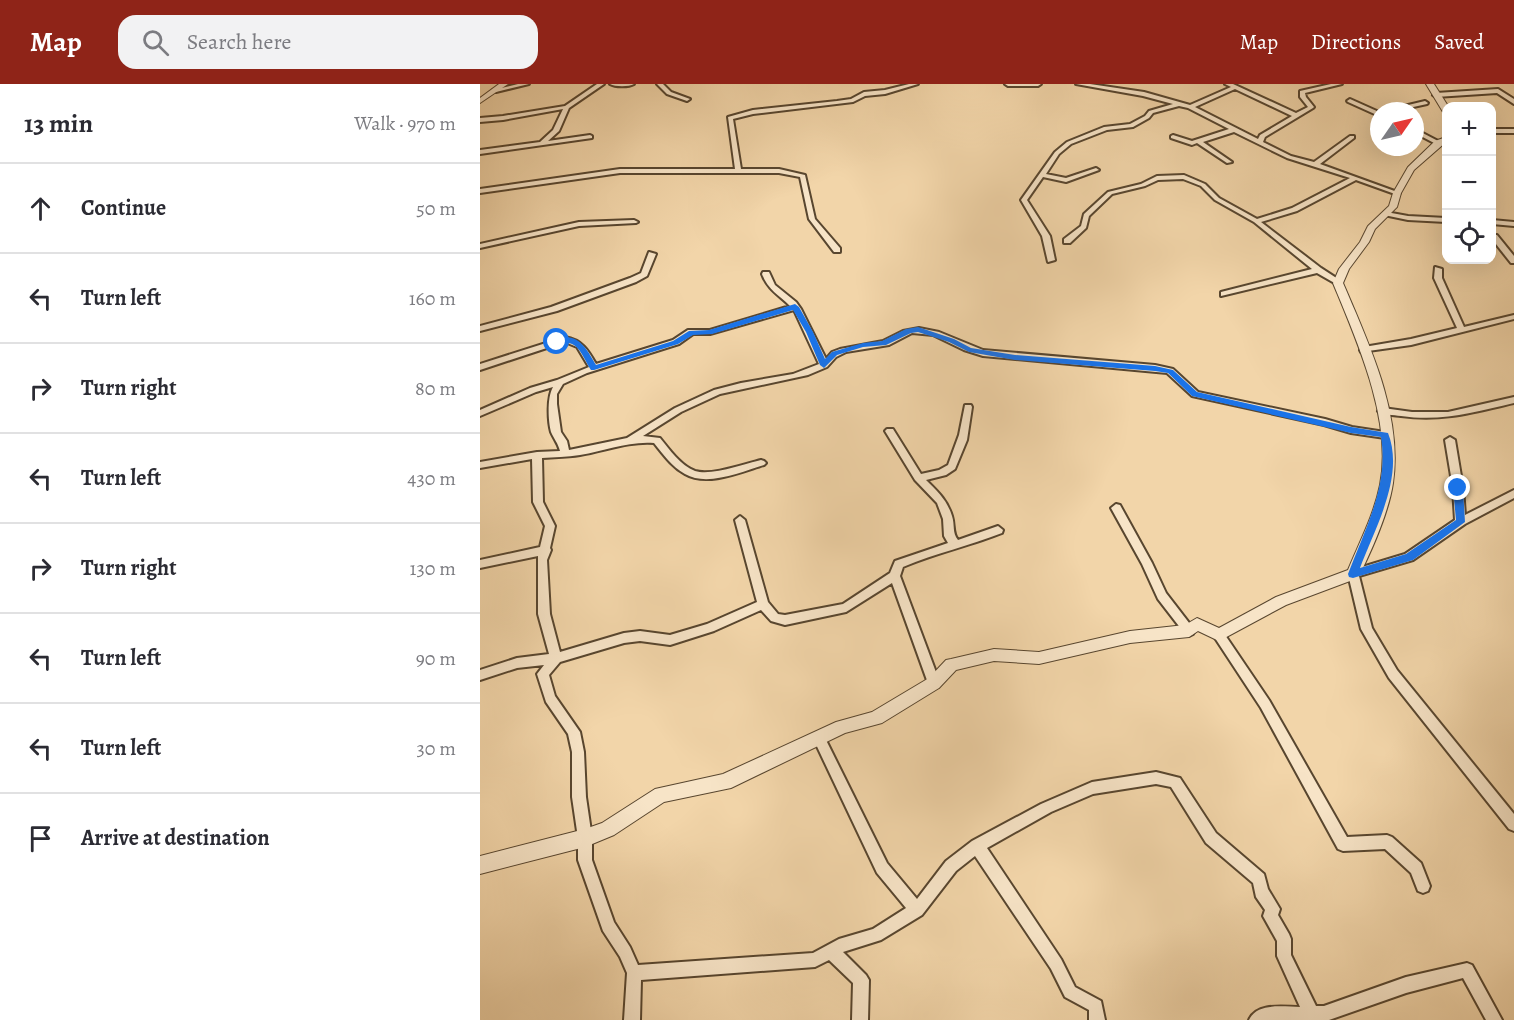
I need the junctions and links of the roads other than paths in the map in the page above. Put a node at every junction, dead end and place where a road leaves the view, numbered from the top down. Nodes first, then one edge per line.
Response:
1 (504, 84) edge
2 (526, 84) edge
3 (601, 84) edge
4 (613, 84) edge
5 (631, 84) edge
6 (660, 84) edge
7 (915, 84) edge
8 (1008, 84) edge
9 (1038, 84) edge
10 (1079, 84) edge
11 (1118, 84) edge
12 (1228, 84) edge
13 (1339, 84) edge
14 (1430, 84) edge
15 (1236, 87) junction
16 (1110, 88) junction
17 (496, 90) junction
18 (1436, 95) junction
19 (687, 99) dead end
20 (481, 100) edge
21 (1350, 101) dead end
22 (1514, 102) edge
23 (1179, 104) junction
24 (1442, 104) edge
25 (567, 107) junction
26 (1190, 107) junction
27 (1370, 110) edge
28 (1296, 115) junction
29 (480, 120) edge
30 (1236, 129) junction
31 (1496, 131) edge
32 (1514, 131) edge
33 (1424, 134) edge
34 (590, 137) dead end
35 (1173, 137) dead end
36 (1352, 137) dead end
37 (1442, 141) edge
38 (1199, 142) junction
39 (1260, 143) junction
40 (541, 144) junction
41 (480, 152) edge
42 (1229, 162) dead end
43 (1316, 164) junction
44 (738, 170) junction
45 (1096, 170) dead end
46 (1041, 175) junction
47 (1355, 178) junction
48 (480, 191) edge
49 (1397, 194) junction
50 (1386, 214) junction
51 (1442, 220) edge
52 (1256, 221) junction
53 (634, 222) dead end
54 (1496, 222) edge
55 (1514, 224) edge
56 (1496, 239) edge
57 (1067, 241) dead end
58 (480, 246) edge
59 (837, 250) dead end
60 (652, 254) dead end
61 (1051, 260) dead end
62 (1514, 261) edge
63 (1438, 269) dead end
64 (1318, 270) junction
65 (766, 274) dead end
66 (1338, 283) junction
67 (1224, 294) dead end
68 (795, 307) junction
69 (1514, 317) edge
70 (480, 329) edge
71 (1461, 329) junction
72 (1364, 350) junction
73 (824, 365) junction
74 (480, 367) edge
75 (594, 368) junction
76 (560, 382) junction
77 (1514, 400) edge
78 (968, 407) dead end
79 (1383, 411) junction
80 (480, 413) edge
81 (891, 431) dead end
82 (1385, 435) junction
83 (630, 440) junction
84 (1450, 440) dead end
85 (565, 452) junction
86 (537, 455) junction
87 (761, 463) dead end
88 (480, 465) edge
89 (918, 478) junction
90 (1514, 494) edge
91 (1116, 508) dead end
92 (740, 520) dead end
93 (1460, 522) junction
94 (998, 530) dead end
95 (956, 546) junction
96 (546, 550) junction
97 (480, 564) edge
98 (1353, 574) junction
99 (895, 576) junction
100 (763, 604) junction
101 (1189, 631) junction
102 (1219, 635) junction
103 (556, 658) junction
104 (480, 675) edge
105 (934, 683) junction
106 (819, 738) junction
107 (1514, 824) edge
108 (585, 838) junction
109 (977, 846) junction
110 (480, 865) edge
111 (1423, 886) dead end
112 (917, 910) junction
113 (831, 951) junction
114 (634, 974) junction
115 (1322, 1016) edge
116 (632, 1020) edge
117 (860, 1020) edge
118 (1097, 1020) edge
119 (1257, 1020) edge
120 (1494, 1020) edge

1 - 17 street
2 - 17 street
3 - 25 street
4 - 5 street
6 - 19 street
7 - 44 street
8 - 9 street
10 - 16 street
11 - 16 street
12 - 15 street
13 - 28 street
14 - 18 street
15 - 26 street
15 - 28 street
16 - 23 street
17 - 20 street
18 - 22 street
18 - 24 street
21 - 27 street
23 - 26 street
23 - 46 street
25 - 29 street
25 - 40 street
26 - 30 street
28 - 39 street
30 - 38 street
30 - 39 street
31 - 32 street
33 - 37 street
34 - 40 street
35 - 38 street
36 - 43 street
37 - 49 street
38 - 42 street
39 - 43 street
40 - 41 street
43 - 47 street
44 - 48 street
44 - 59 street
45 - 46 street
46 - 61 street
47 - 49 street
47 - 52 street
49 - 50 street
50 - 51 street
50 - 66 street
52 - 57 street
52 - 64 street
53 - 58 street
54 - 55 street
56 - 62 street
60 - 70 street
63 - 71 street
64 - 66 street
64 - 67 street
65 - 68 street
66 - 72 street
68 - 73 street
68 - 75 street
69 - 71 street
71 - 72 street
72 - 79 street
73 - 82 street
73 - 83 street
74 - 75 street
75 - 76 street
76 - 80 street
76 - 85 street
77 - 79 street
78 - 89 street
79 - 82 street
81 - 89 street
82 - 98 street
83 - 85 street
83 - 87 street
84 - 93 street
85 - 86 street
86 - 88 street
86 - 96 street
89 - 95 street
90 - 93 street
91 - 101 street
92 - 100 street
93 - 98 street
94 - 95 street
95 - 99 street
96 - 97 street
96 - 103 street
98 - 102 street
98 - 107 street
99 - 100 street
99 - 105 street
100 - 103 street
101 - 102 street
101 - 105 street
102 - 111 street
103 - 104 street
103 - 108 street
105 - 106 street
106 - 108 street
106 - 112 street
108 - 110 street
108 - 114 street
109 - 112 street
109 - 115 street
109 - 118 street
112 - 113 street
113 - 114 street
113 - 117 street
114 - 116 street
115 - 119 street
115 - 120 street

